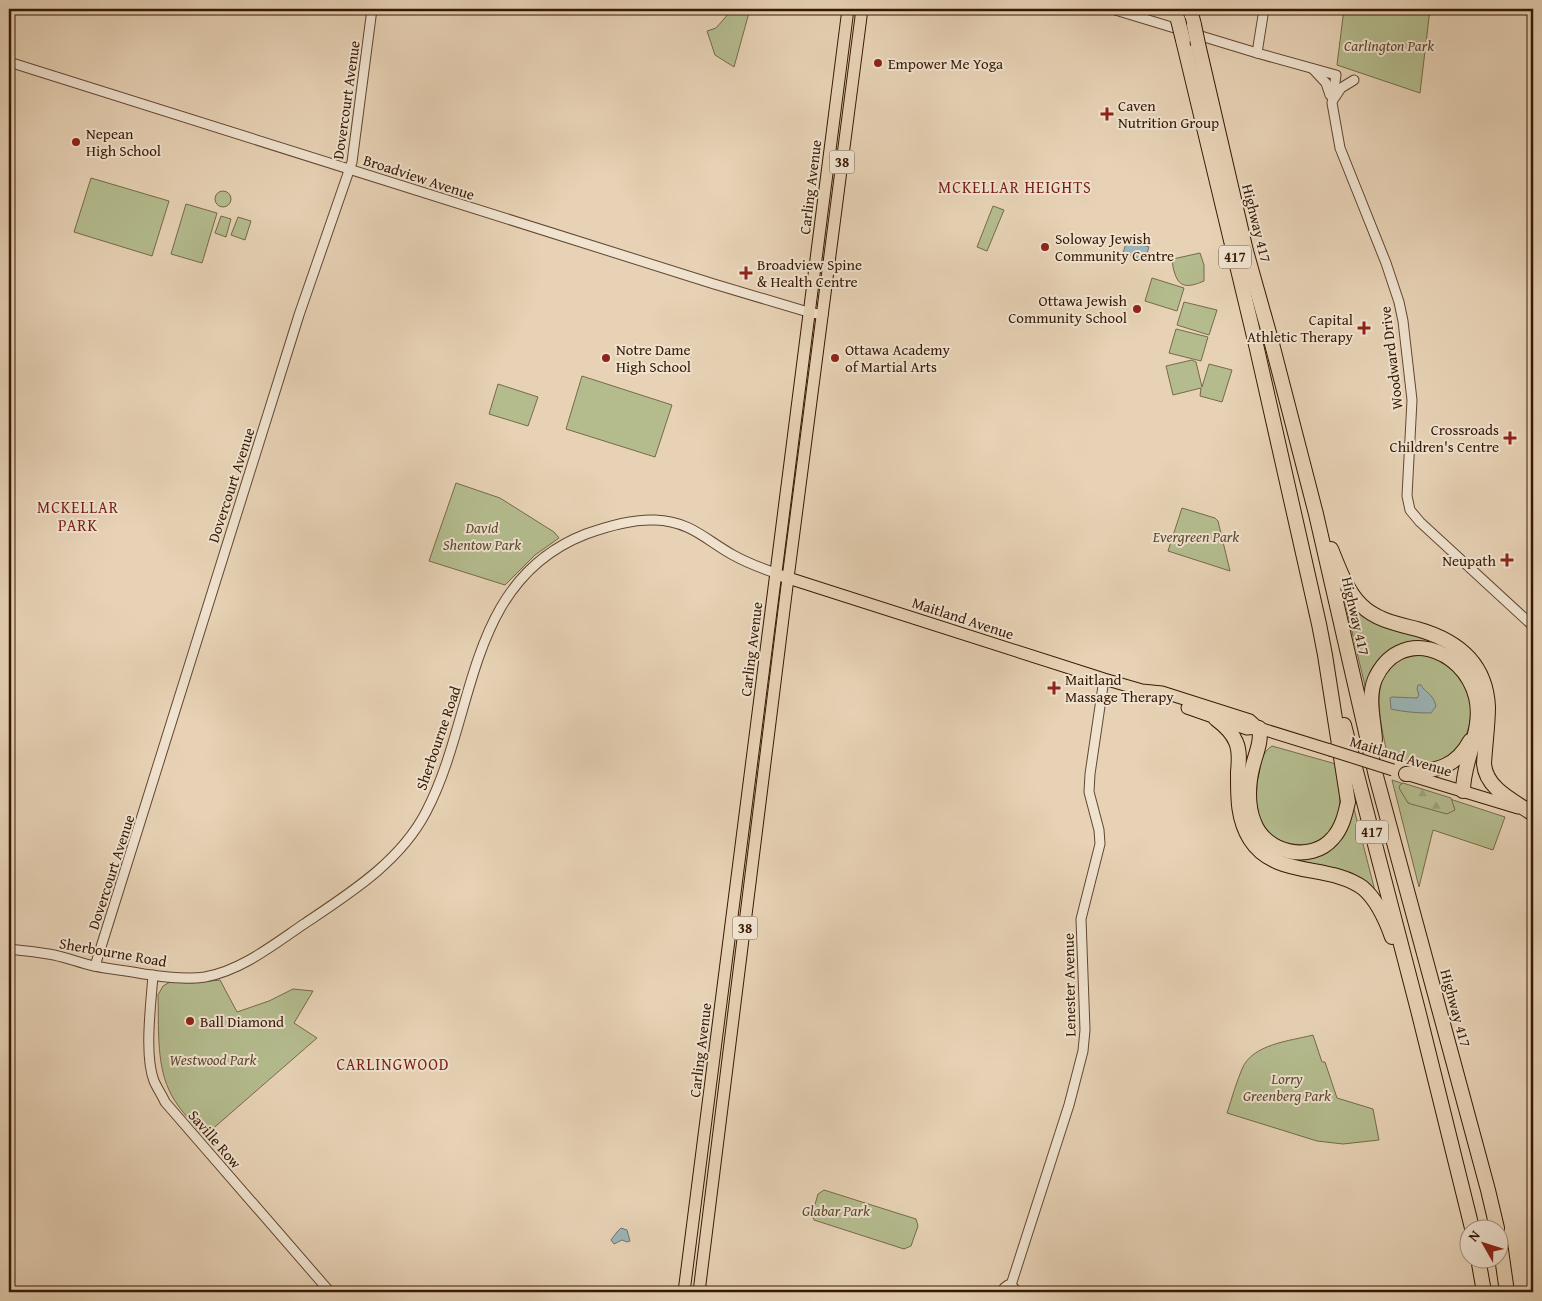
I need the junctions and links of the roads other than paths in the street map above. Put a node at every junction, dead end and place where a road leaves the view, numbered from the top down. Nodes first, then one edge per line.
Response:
1 (372, 9) edge
2 (848, 9) edge
3 (862, 9) edge
4 (1112, 9) edge
5 (1190, 9) edge
6 (1264, 9) edge
7 (1177, 14) edge
8 (1257, 53) junction
9 (9, 62) edge
10 (1312, 68) junction
11 (1354, 80) dead end
12 (1332, 103) junction
13 (350, 169) junction
14 (808, 312) junction
15 (823, 314) junction
16 (1316, 514) junction
17 (776, 573) junction
18 (788, 578) junction
19 (1533, 626) edge
20 (1325, 655) junction
21 (1104, 678) junction
22 (1142, 690) junction
23 (1216, 719) junction
24 (1482, 726) junction
25 (1260, 728) junction
26 (1400, 772) junction
27 (1376, 776) junction
28 (1463, 791) junction
29 (1238, 795) junction
30 (1532, 813) edge
31 (9, 949) edge
32 (95, 966) junction
33 (153, 975) junction
34 (1418, 1010) junction
35 (1470, 1218) edge
36 (1495, 1218) edge
37 (1480, 1268) edge
38 (1504, 1268) edge
39 (1012, 1289) edge
40 (330, 1292) edge
41 (684, 1292) edge
42 (699, 1292) edge
43 (1004, 1292) edge
44 (1484, 1292) edge
45 (1507, 1292) edge

1 - 13 street, Dovercourt Avenue
2 - 14 main road, Carling Avenue / 38
3 - 15 main road, Carling Avenue / 38
4 - 8 street
5 - 16 highway, Highway 417 / 417, bridge
6 - 8 street
7 - 20 highway, 417, bridge
8 - 10 street
9 - 13 street, Broadview Avenue
10 - 12 street
10 - 12 street, Woodward Drive
11 - 12 street
12 - 19 street, Woodward Drive
13 - 14 street, Broadview Avenue
13 - 32 street, Dovercourt Avenue
14 - 15 street, Broadview Avenue
14 - 17 main road, Carling Avenue / 38
15 - 18 main road, Carling Avenue / 38
16 - 24 highway
16 - 27 highway, Highway 417 / 417
17 - 18 main road, Maitland Avenue
17 - 33 street, Sherbourne Road
17 - 41 main road, Carling Avenue / 38
18 - 21 main road, Maitland Avenue
18 - 42 main road, Carling Avenue / 38
20 - 25 highway
20 - 34 highway, 417
21 - 22 main road, Maitland Avenue
21 - 39 street, Lenester Avenue
22 - 23 main road, Maitland Avenue
22 - 25 main road, Maitland Avenue
23 - 25 main road, Maitland Avenue
23 - 29 highway
24 - 26 highway
24 - 27 highway
24 - 28 highway
24 - 30 highway
25 - 26 main road, Maitland Avenue, bridge
25 - 29 highway
26 - 28 main road, Maitland Avenue
27 - 36 highway, Highway 417 / 417
28 - 30 main road, Maitland Avenue
29 - 34 highway
31 - 32 street, Sherbourne Road
32 - 33 street, Sherbourne Road
33 - 40 street, Saville Row
34 - 35 highway, 417
37 - 44 highway
38 - 45 highway
39 - 43 street

